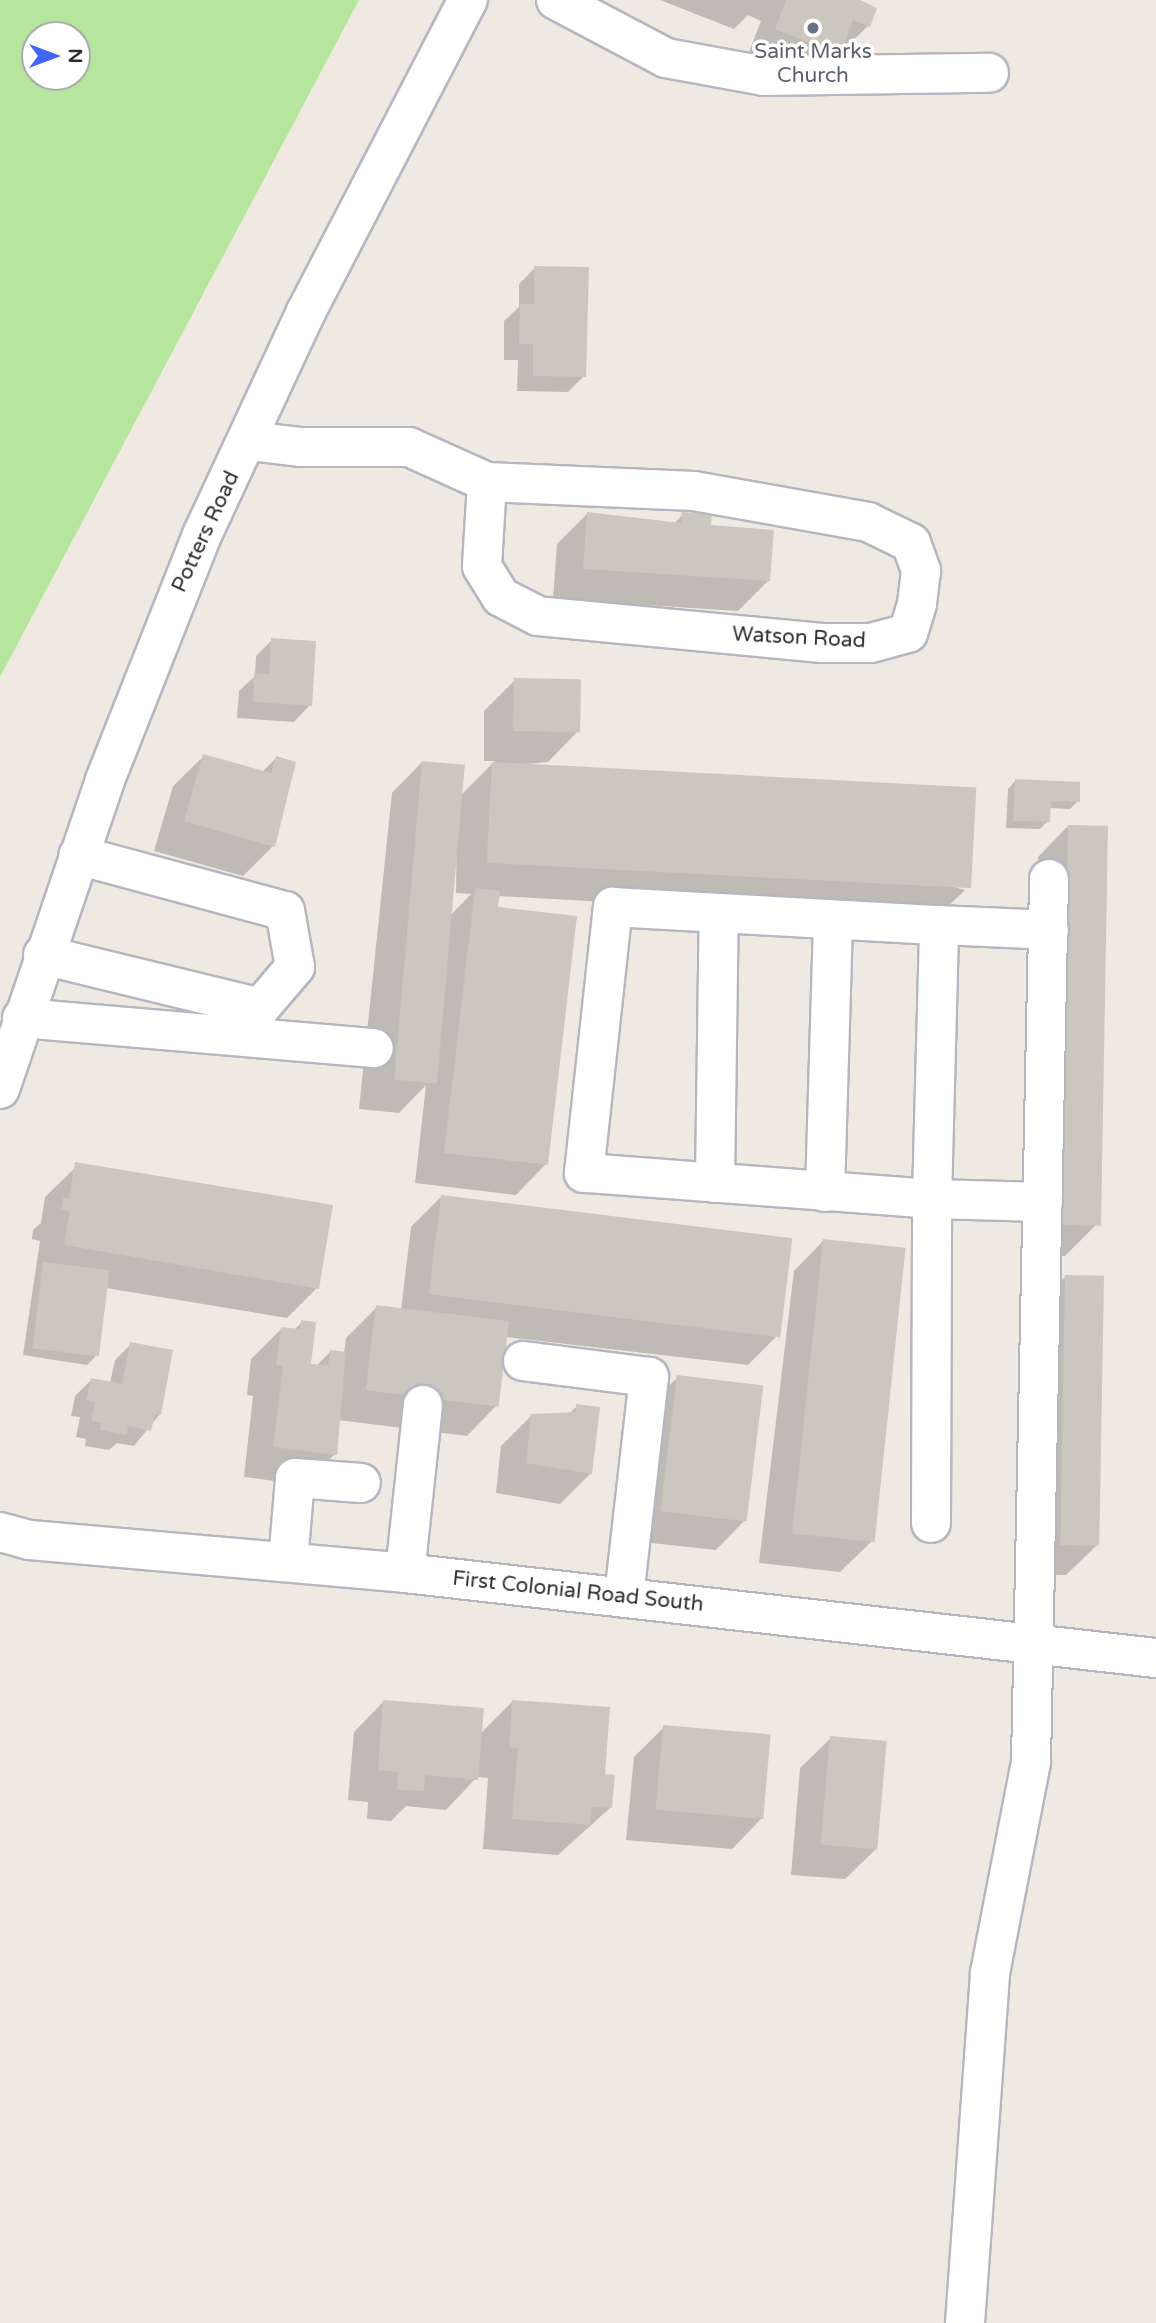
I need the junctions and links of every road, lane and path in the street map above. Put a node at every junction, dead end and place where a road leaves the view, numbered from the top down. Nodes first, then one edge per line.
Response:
1 (468, 0) edge
2 (556, 0) edge
3 (989, 73) dead end
4 (250, 441) junction
5 (487, 482) junction
6 (78, 855) junction
7 (1049, 879) dead end
8 (719, 913) junction
9 (833, 920) junction
10 (939, 925) junction
11 (1049, 930) junction
12 (43, 955) junction
13 (22, 1018) junction
14 (374, 1048) dead end
15 (0, 1089) edge
16 (715, 1183) junction
17 (825, 1192) junction
18 (932, 1199) junction
19 (1043, 1202) junction
20 (523, 1361) dead end
21 (423, 1405) dead end
22 (362, 1483) dead end
23 (931, 1523) dead end
24 (0, 1532) edge
25 (288, 1562) junction
26 (405, 1573) junction
27 (624, 1597) junction
28 (1034, 1644) junction
29 (1156, 1658) edge
30 (965, 2323) edge

1 - 4 street, Potters Road
2 - 3 street
4 - 5 street, Watson Road
4 - 6 street, Potters Road
5 - 5 street, Watson Road
6 - 12 street, Potters Road
6 - 12 street
7 - 11 street
8 - 9 street
8 - 16 street
8 - 16 street
9 - 10 street
9 - 17 street
10 - 11 street
10 - 18 street
11 - 19 street
12 - 13 street, Potters Road
13 - 14 street
13 - 15 street, Potters Road
16 - 17 street
17 - 18 street
18 - 19 street
18 - 23 street
19 - 28 street
20 - 27 street
21 - 26 street
22 - 25 street
24 - 25 street, First Colonial Road South
25 - 26 street, First Colonial Road South
26 - 27 street, First Colonial Road South
27 - 28 street, First Colonial Road South
28 - 29 street, First Colonial Road South
28 - 30 street

